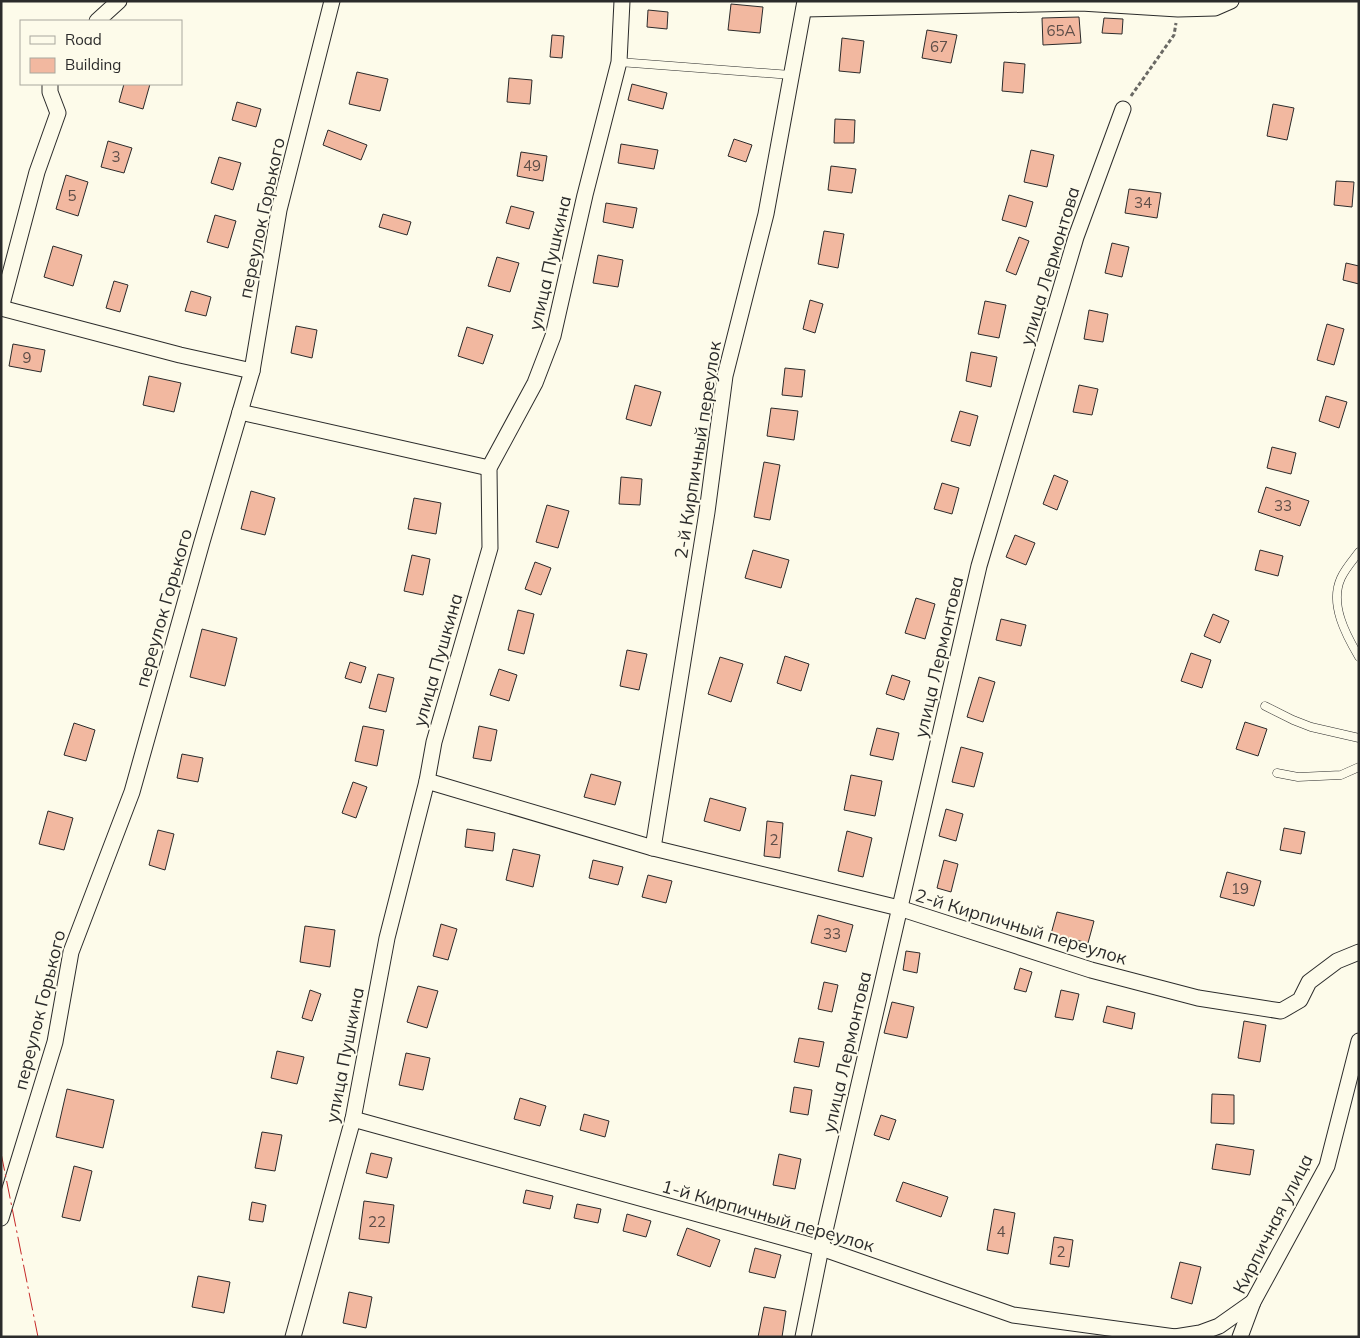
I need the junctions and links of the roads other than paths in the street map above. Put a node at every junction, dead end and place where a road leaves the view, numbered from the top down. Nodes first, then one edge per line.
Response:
1 (119, 1) edge
2 (332, 1) edge
3 (622, 1) edge
4 (1231, 1) edge
5 (805, 5) edge
6 (98, 20) edge
7 (619, 62) junction
8 (791, 74) junction
9 (50, 85) edge
10 (1123, 109) road end
11 (1, 308) edge
12 (252, 371) junction
13 (240, 412) junction
14 (488, 468) junction
15 (1359, 552) edge
16 (1359, 657) edge
17 (1265, 706) dead end
18 (1359, 738) edge
19 (1359, 767) edge
20 (1277, 773) dead end
21 (427, 781) junction
22 (653, 848) junction
23 (899, 908) junction
24 (1359, 952) edge
25 (1359, 1041) edge
26 (353, 1119) junction
27 (1, 1218) edge
28 (821, 1248) junction
29 (1253, 1302) junction
30 (293, 1337) edge
31 (803, 1337) edge
32 (1175, 1337) edge
33 (1240, 1337) edge

1 - 6 street
2 - 12 street, переулок Горького
3 - 7 street, улица Пушкина
4 - 5 street
5 - 8 street, 2-й Кирпичный переулок
7 - 8 lane
7 - 14 street, улица Пушкина
8 - 22 street, 2-й Кирпичный переулок
9 - 11 street
10 - 23 street, улица Лермонтова
11 - 12 street
12 - 13 street, переулок Горького
13 - 14 street
13 - 27 street, переулок Горького
14 - 21 street, улица Пушкина
15 - 16 lane
17 - 18 lane
19 - 20 lane
21 - 22 street, 2-й Кирпичный переулок
21 - 26 street, улица Пушкина
22 - 23 street, 2-й Кирпичный переулок
23 - 24 street, 2-й Кирпичный переулок
23 - 28 street, улица Лермонтова
25 - 29 street, Кирпичная улица
26 - 28 street, 1-й Кирпичный переулок
26 - 30 street, улица Пушкина
28 - 31 street, улица Лермонтова
28 - 32 street, 1-й Кирпичный переулок
29 - 32 street, 1-й Кирпичный переулок
29 - 33 street, Кирпичная улица

